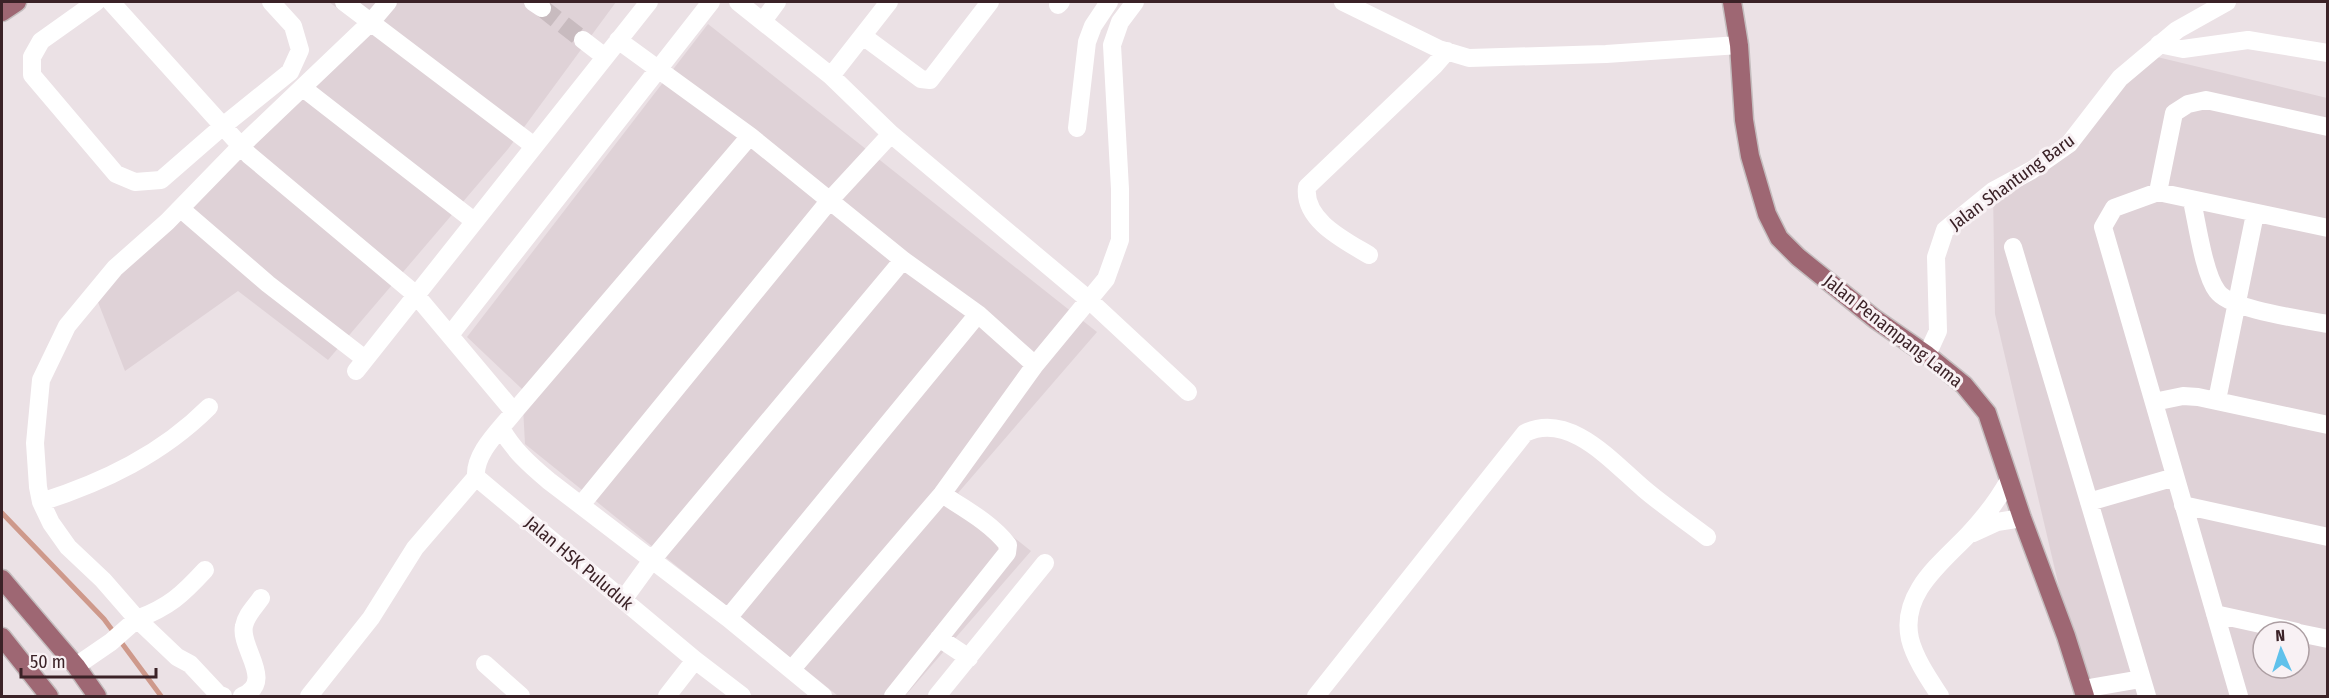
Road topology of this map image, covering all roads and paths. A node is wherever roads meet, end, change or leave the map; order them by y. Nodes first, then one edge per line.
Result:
1 (17, 2) edge
2 (96, 2) edge
3 (111, 2) edge
4 (271, 2) edge
5 (344, 2) edge
6 (388, 2) edge
7 (649, 2) edge
8 (711, 2) edge
9 (738, 2) edge
10 (777, 2) edge
11 (889, 2) edge
12 (990, 2) edge
13 (1109, 2) edge
14 (1135, 2) edge
15 (1343, 2) edge
16 (1732, 2) edge
17 (2227, 2) edge
18 (2, 12) edge
19 (762, 21) junction
20 (371, 22) junction
21 (863, 36) junction
22 (583, 40) tunnel mouth
23 (618, 40) junction
24 (2159, 44) junction
25 (1739, 45) junction
26 (1448, 51) junction
27 (2328, 53) edge
28 (604, 57) junction
29 (657, 69) junction
30 (831, 76) junction
31 (303, 87) junction
32 (223, 126) junction
33 (2328, 127) edge
34 (1077, 128) dead end
35 (891, 134) junction
36 (750, 135) junction
37 (241, 146) junction
38 (534, 146) junction
39 (2158, 192) junction
40 (830, 200) junction
41 (2192, 201) junction
42 (181, 209) junction
43 (2255, 214) junction
44 (474, 220) junction
45 (2328, 228) edge
46 (2013, 247) dead end
47 (1369, 255) dead end
48 (903, 260) junction
49 (416, 294) junction
50 (1089, 300) junction
51 (2236, 305) junction
52 (978, 314) junction
53 (2328, 324) edge
54 (450, 335) junction
55 (1927, 355) junction
56 (1035, 364) junction
57 (1188, 392) dead end
58 (2217, 400) junction
59 (2154, 402) junction
60 (209, 407) dead end
61 (514, 412) junction
62 (2328, 425) edge
63 (501, 428) junction
64 (476, 477) junction
65 (2175, 477) junction
66 (2009, 480) junction
67 (942, 494) junction
68 (41, 502) junction
69 (2089, 502) junction
70 (2183, 505) junction
71 (581, 506) junction
72 (2022, 518) junction
73 (1968, 535) junction
74 (1707, 537) dead end
75 (2328, 537) edge
76 (652, 560) junction
77 (1045, 563) dead end
78 (205, 570) dead end
79 (2, 579) edge
80 (261, 598) dead end
81 (623, 600) junction
82 (2215, 614) junction
83 (728, 618) junction
84 (2251, 622) edge
85 (133, 623) junction
86 (2311, 635) edge
87 (2, 638) edge
88 (939, 638) junction
89 (2328, 639) edge
90 (969, 658) junction
91 (695, 660) junction
92 (485, 664) dead end
93 (76, 666) junction
94 (792, 669) junction
95 (2141, 679) junction
96 (2084, 693) edge
97 (49, 696) edge
98 (97, 696) edge
99 (224, 696) edge
100 (242, 696) edge
101 (309, 696) edge
102 (521, 696) edge
103 (667, 696) edge
104 (742, 696) edge
105 (823, 696) edge
106 (893, 696) edge
107 (937, 696) edge
108 (1316, 696) edge
109 (1940, 696) edge
110 (2147, 696) edge
111 (2239, 696) edge

1 - 18 main road
2 - 32 street
3 - 32 street
4 - 32 street
5 - 20 street
6 - 20 street
7 - 23 street
8 - 29 street
9 - 19 street
10 - 19 street
11 - 21 street
12 - 21 street
13 - 34 street
14 - 50 street
15 - 26 street
16 - 25 main road, Jalan Penampang Lama
17 - 24 street, Jalan Shantung Baru
19 - 30 street
20 - 31 street
20 - 38 street
21 - 30 street
22 - 28 street
23 - 28 street
23 - 29 street
24 - 27 street
24 - 55 street, Jalan Shantung Baru
25 - 26 street
25 - 55 main road, Jalan Penampang Lama
26 - 47 street
28 - 38 street
29 - 36 street
29 - 54 street
30 - 35 street
31 - 37 street
31 - 44 street
32 - 37 street
33 - 39 street
35 - 40 street
35 - 50 street
36 - 40 street
36 - 61 street
37 - 42 street
37 - 49 street
38 - 44 street
39 - 41 street
39 - 59 street
40 - 48 street
40 - 71 street
41 - 43 street
41 - 51 street
42 - 49 street
42 - 68 street
43 - 45 street
43 - 51 street
44 - 49 street
46 - 69 street
48 - 52 street
48 - 76 street
49 - 54 street
50 - 56 street
50 - 57 street
51 - 53 street
51 - 58 street
52 - 56 street
52 - 83 street
54 - 61 street
55 - 66 main road, Jalan Penampang Lama
56 - 67 street
58 - 59 street
58 - 62 street
59 - 65 street
60 - 68 street
61 - 63 street
63 - 64 street
63 - 71 street
64 - 81 street, Jalan HSK Puluduk
64 - 101 street
65 - 69 street
65 - 70 street
66 - 72 main road, Jalan Penampang Lama
66 - 73 street
67 - 88 street
67 - 94 street
68 - 85 street
69 - 95 street
70 - 75 street
70 - 82 street
71 - 76 street
72 - 73 street
72 - 96 main road, Jalan Penampang Lama
73 - 109 street
74 - 108 street
76 - 81 street
76 - 83 street
77 - 90 street
78 - 85 street
79 - 93 main road
80 - 100 street
81 - 91 street, Jalan HSK Puluduk
82 - 84 street
82 - 111 street
83 - 94 street
85 - 93 street
85 - 99 street
86 - 89 street
87 - 97 main road
88 - 90 street
88 - 106 street
90 - 107 street
91 - 103 street
91 - 104 street, Jalan HSK Puluduk
92 - 102 street
93 - 98 main road
94 - 105 street
95 - 96 street
95 - 110 street

